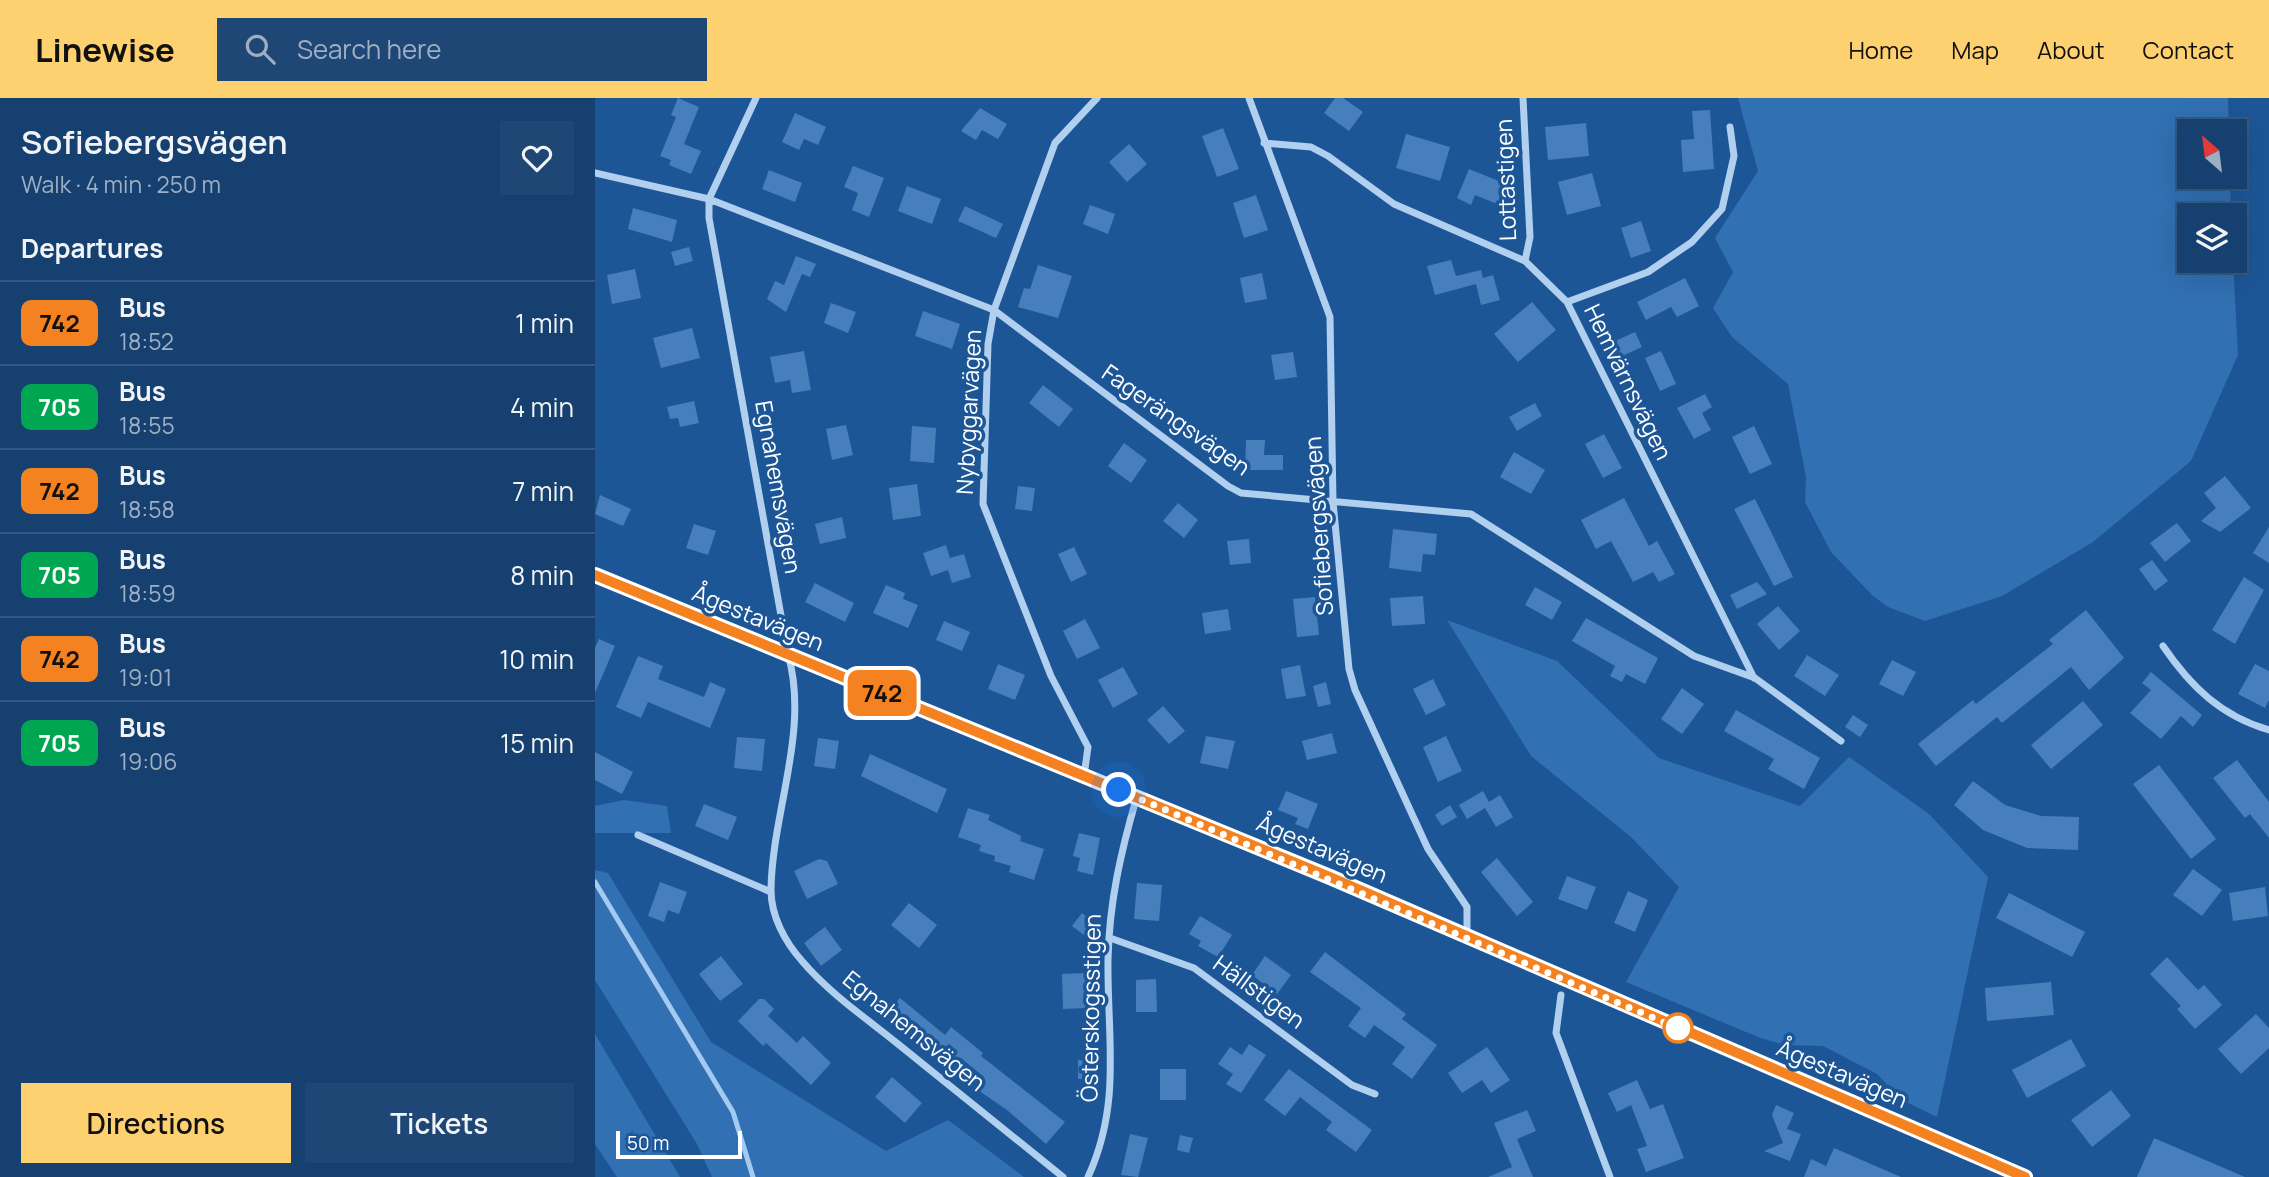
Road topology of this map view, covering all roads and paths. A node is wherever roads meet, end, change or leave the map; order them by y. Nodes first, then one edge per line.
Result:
1 (756, 98) edge
2 (1097, 98) edge
3 (1249, 98) edge
4 (1523, 98) edge
5 (1730, 127) dead end
6 (1264, 143) junction
7 (595, 173) edge
8 (709, 199) junction
9 (1525, 261) junction
10 (1567, 302) junction
11 (994, 310) junction
12 (1333, 502) junction
13 (595, 575) edge
14 (2163, 646) dead end
15 (788, 654) junction
16 (1755, 678) junction
17 (2269, 730) edge
18 (1841, 741) dead end
19 (1084, 776) junction
20 (1137, 796) junction
21 (638, 835) dead end
22 (771, 892) junction
23 (1467, 937) junction
24 (1109, 938) junction
25 (1561, 995) dead end
26 (1375, 1094) dead end
27 (1063, 1177) edge
28 (1088, 1177) edge
29 (1609, 1177) edge
30 (2025, 1177) edge

1 - 8 street, Egnahemsvägen
2 - 11 street, Nybyggarvägen
3 - 6 street, Sofiebergsvägen
4 - 9 street, Lottastigen
5 - 10 street
6 - 9 street, Hemvärnsvägen
6 - 12 street, Sofiebergsvägen
7 - 8 street, Fagerängsvägen
8 - 11 street, Fagerängsvägen
8 - 15 street, Egnahemsvägen
9 - 10 street, Hemvärnsvägen
10 - 16 street, Hemvärnsvägen
11 - 12 street, Fagerängsvägen
11 - 19 street, Nybyggarvägen
12 - 16 street, Fagerängsvägen
12 - 23 street, Sofiebergsvägen
13 - 15 main road, Ågestavägen
14 - 17 street
15 - 19 main road, Ågestavägen
15 - 22 street, Egnahemsvägen
16 - 18 street, Fagerängsvägen
19 - 20 main road, Ågestavägen
20 - 23 main road, Ågestavägen
20 - 24 street, Österskogsstigen
21 - 22 street
22 - 27 street, Egnahemsvägen
23 - 30 main road, Ågestavägen
24 - 26 street, Hällstigen
24 - 28 street, Österskogsstigen
25 - 29 street

